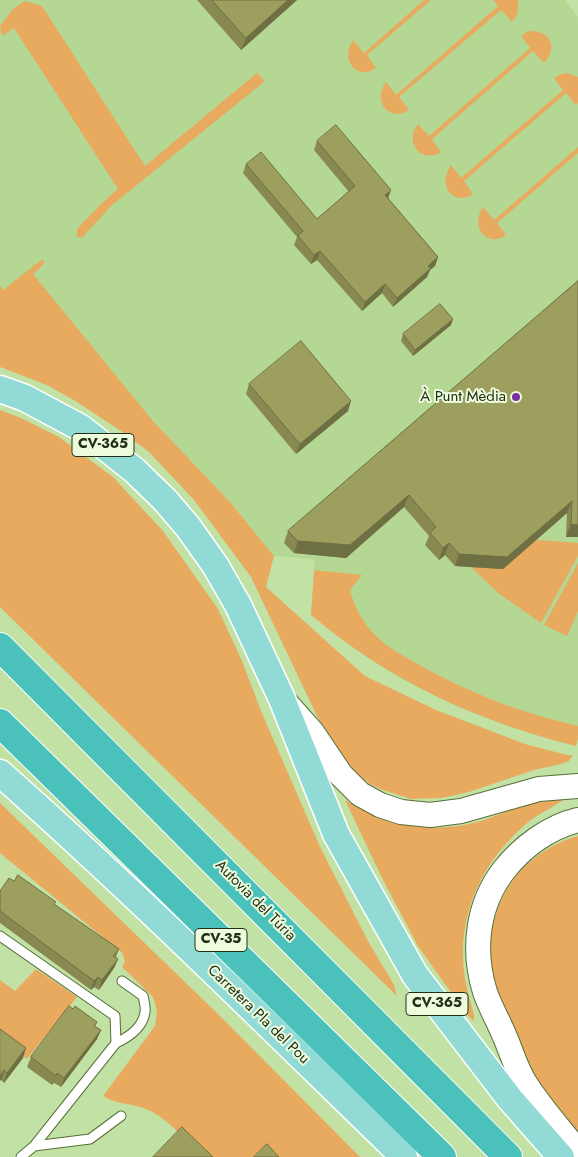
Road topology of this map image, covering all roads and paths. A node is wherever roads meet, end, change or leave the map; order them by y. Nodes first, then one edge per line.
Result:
1 (0, 389) edge
2 (0, 647) edge
3 (282, 699) junction
4 (0, 723) edge
5 (0, 772) edge
6 (578, 786) edge
7 (578, 820) edge
8 (0, 936) edge
9 (122, 981) dead end
10 (116, 1043) junction
11 (121, 1116) dead end
12 (34, 1146) junction
13 (578, 1152) edge
14 (21, 1157) edge
15 (404, 1157) edge
16 (442, 1157) edge
17 (508, 1157) edge
18 (562, 1157) edge

1 - 3 main road, CV-365
2 - 17 highway, Autovia del Túria
3 - 6 main road
3 - 18 main road, CV-365
4 - 16 highway, CV-35
5 - 15 main road, Carretera Pla del Pou
7 - 13 main road
8 - 10 lane
9 - 10 lane
10 - 12 lane
11 - 12 lane
12 - 14 lane

